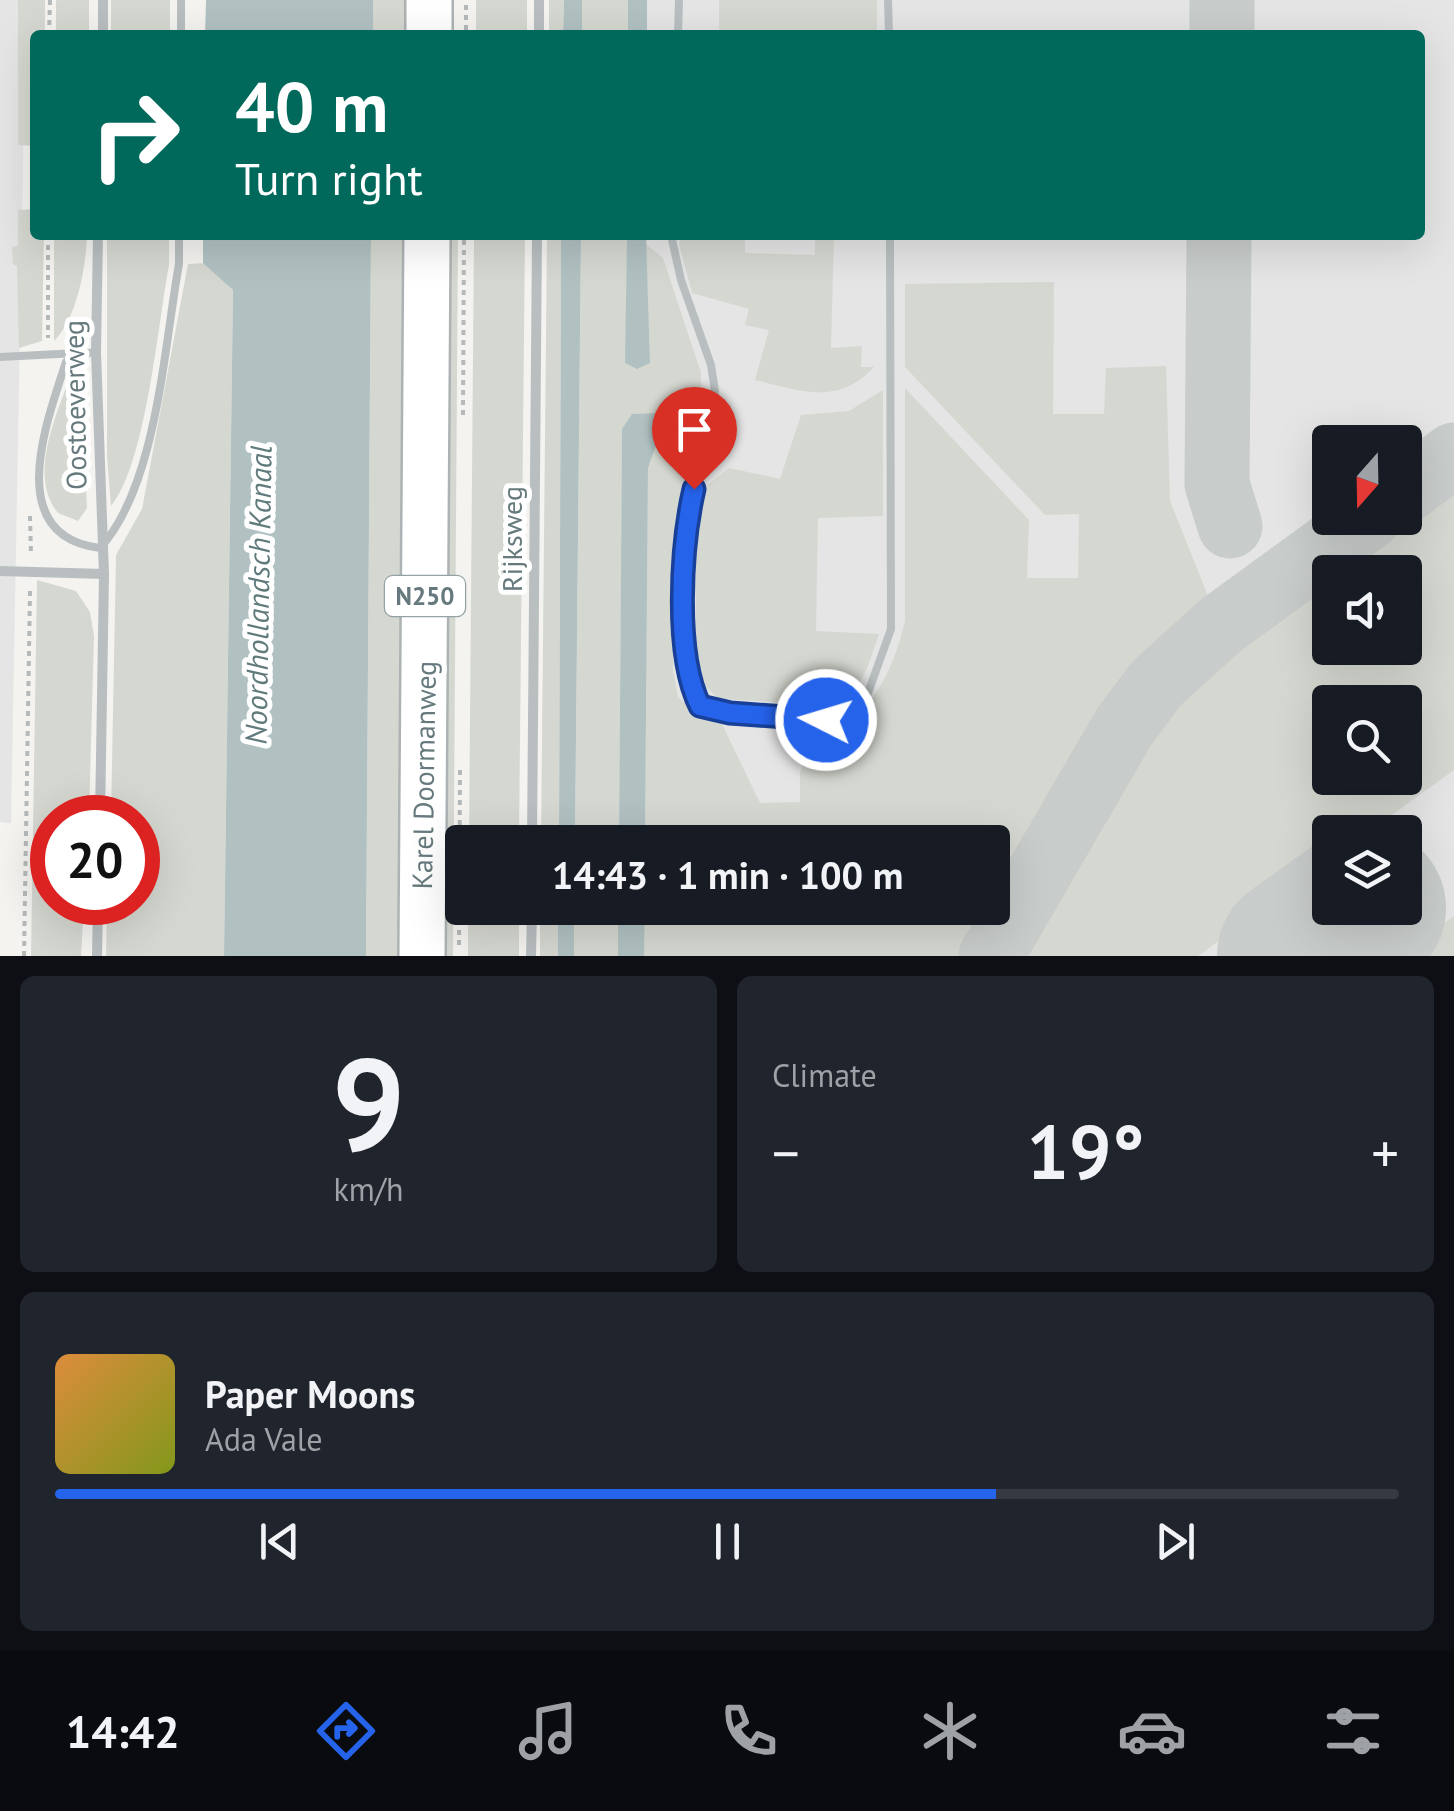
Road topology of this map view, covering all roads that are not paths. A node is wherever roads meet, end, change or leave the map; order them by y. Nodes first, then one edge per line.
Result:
1 (104, 0) edge
2 (181, 0) edge
3 (429, 0) edge
4 (539, 0) edge
5 (678, 0) edge
6 (888, 0) edge
7 (103, 30) edge
8 (181, 30) edge
9 (429, 30) edge
10 (539, 30) edge
11 (678, 30) edge
12 (889, 30) edge
13 (98, 240) edge
14 (179, 240) edge
15 (427, 240) edge
16 (538, 240) edge
17 (672, 240) edge
18 (890, 240) edge
19 (96, 352) junction
20 (82, 353) junction
21 (0, 357) edge
22 (100, 548) junction
23 (0, 572) edge
24 (104, 574) junction
25 (100, 795) edge
26 (532, 825) edge
27 (98, 925) edge
28 (532, 925) edge
29 (97, 956) edge
30 (422, 956) edge
31 (532, 956) edge

1 - 7 street
2 - 8 lane
3 - 9 main road
4 - 10 street
5 - 11 lane
6 - 12 lane
13 - 19 street, Oostoeverweg
14 - 22 lane
15 - 30 main road, Karel Doormanweg / N250
16 - 26 street, Rijksweg
17 - 18 lane
19 - 20 lane
19 - 22 street, Oostoeverweg
20 - 21 lane
20 - 22 lane
22 - 24 street, Oostoeverweg
23 - 24 street
24 - 25 street, Oostoeverweg
27 - 29 street
28 - 31 street

